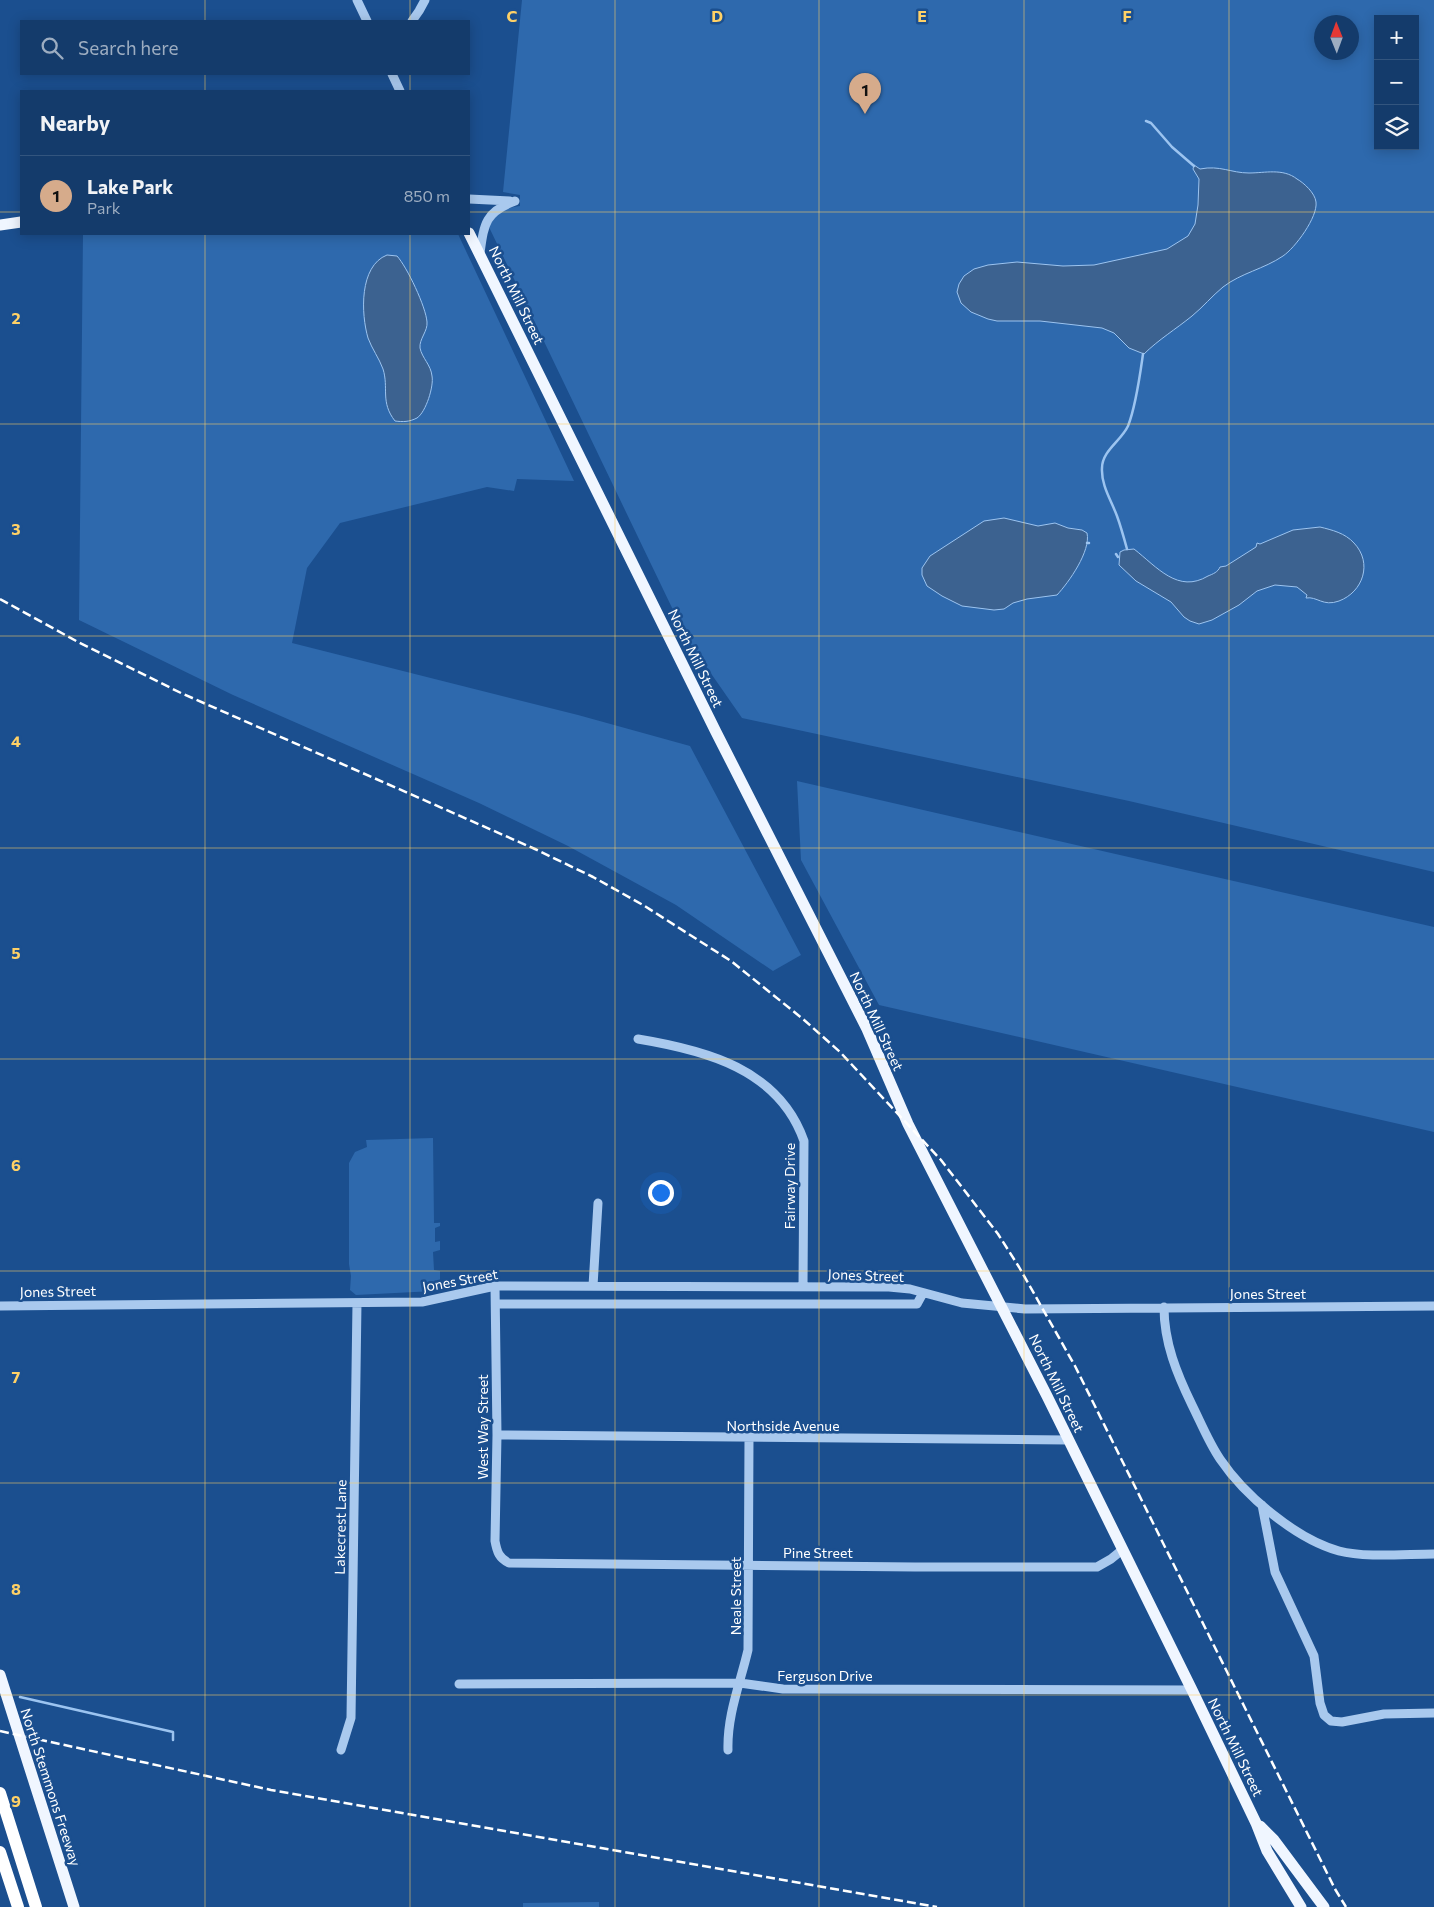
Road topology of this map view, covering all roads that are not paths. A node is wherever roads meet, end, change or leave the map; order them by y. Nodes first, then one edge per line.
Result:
1 (357, 0) edge
2 (424, 0) edge
3 (367, 20) edge
4 (413, 20) edge
5 (392, 75) edge
6 (400, 90) edge
7 (470, 199) edge
8 (20, 222) edge
9 (0, 225) edge
10 (470, 234) edge
11 (480, 253) junction
12 (638, 1039) dead end
13 (598, 1203) dead end
14 (495, 1286) junction
15 (593, 1286) junction
16 (803, 1287) junction
17 (923, 1293) junction
18 (357, 1303) junction
19 (496, 1304) junction
20 (0, 1306) edge
21 (1001, 1306) junction
22 (1434, 1306) edge
23 (1164, 1308) junction
24 (497, 1435) junction
25 (749, 1438) junction
26 (1068, 1440) junction
27 (1262, 1505) junction
28 (1122, 1550) junction
29 (1434, 1554) edge
30 (509, 1563) joint
31 (749, 1566) junction
32 (0, 1675) edge
33 (740, 1683) junction
34 (459, 1684) dead end
35 (1192, 1690) junction
36 (1434, 1713) edge
37 (341, 1750) dead end
38 (728, 1750) dead end
39 (0, 1792) edge
40 (1256, 1823) junction
41 (0, 1852) edge
42 (18, 1907) edge
43 (36, 1907) edge
44 (74, 1907) edge
45 (1302, 1907) edge
46 (1324, 1907) edge

1 - 3 street
2 - 4 street
5 - 6 street
7 - 11 street
8 - 9 main road
10 - 11 main road, North Mill Street
11 - 21 main road, North Mill Street
12 - 16 street, Fairway Drive
13 - 15 street
14 - 15 street, Jones Street
14 - 18 street, Jones Street
14 - 19 street, West Way Street
15 - 16 street, Jones Street
16 - 17 street, Jones Street
17 - 19 street, Jones Street
17 - 21 street, Jones Street
18 - 20 street, Jones Street
18 - 37 street, Lakecrest Lane
19 - 24 street, West Way Street
21 - 23 street, Jones Street
21 - 26 main road, North Mill Street
22 - 23 street, Jones Street
23 - 27 street
24 - 25 street, Northside Avenue
24 - 30 street, West Way Street
25 - 26 street, Northside Avenue
25 - 31 street, Neale Street
26 - 28 main road, North Mill Street
27 - 29 street
27 - 36 street
28 - 31 street, Pine Street
28 - 35 main road, North Mill Street
30 - 31 street, Pine Street
31 - 33 street, Neale Street
32 - 44 main road, North Stemmons Freeway
33 - 34 street, Ferguson Drive
33 - 35 street, Ferguson Drive
33 - 38 street, Neale Street
35 - 40 main road, North Mill Street
39 - 43 highway
40 - 45 main road, North Mill Street
40 - 46 main road, North Mill Street
41 - 42 highway

